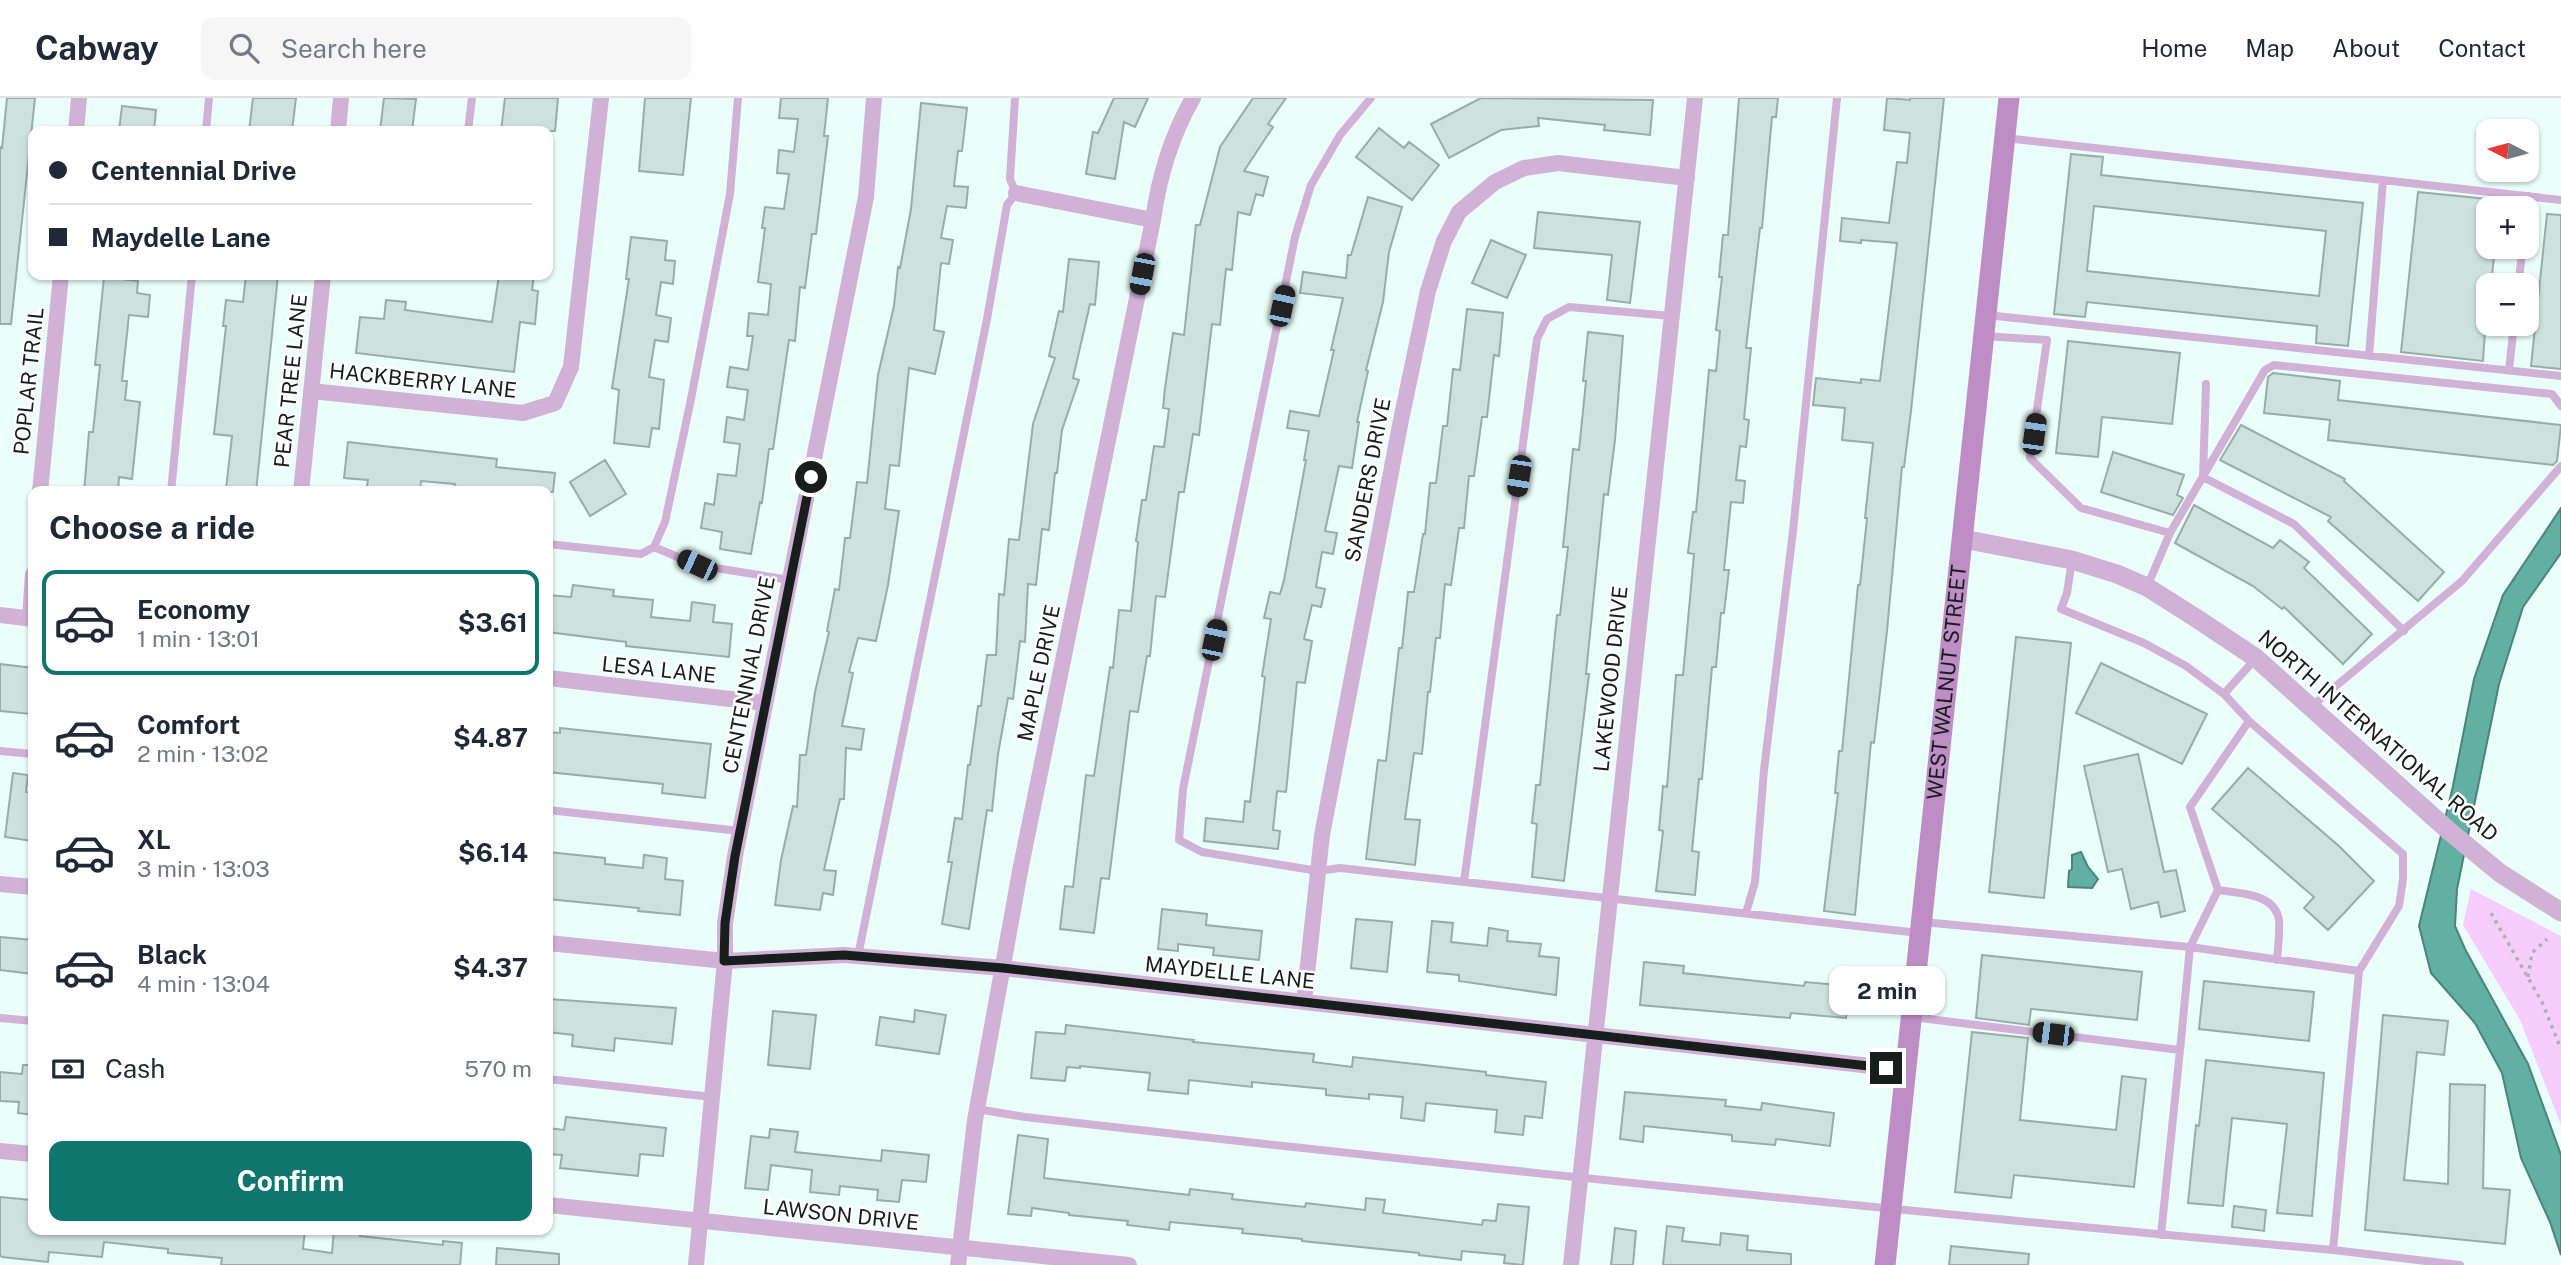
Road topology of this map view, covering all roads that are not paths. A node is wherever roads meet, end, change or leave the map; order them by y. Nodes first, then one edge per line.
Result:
1 (79, 98) edge
2 (209, 98) edge
3 (341, 98) edge
4 (472, 98) edge
5 (601, 98) edge
6 (738, 98) edge
7 (874, 98) edge
8 (1015, 98) edge
9 (1193, 98) edge
10 (1371, 98) edge
11 (1695, 98) edge
12 (1837, 98) edge
13 (2009, 98) edge
14 (76, 126) edge
15 (206, 126) edge
16 (338, 126) edge
17 (469, 126) edge
18 (2005, 138) junction
19 (1687, 178) junction
20 (2383, 180) junction
21 (1016, 193) junction
22 (2529, 196) edge
23 (2539, 197) edge
24 (2561, 200) edge
25 (1153, 220) junction
26 (61, 280) edge
27 (192, 280) edge
28 (322, 280) edge
29 (1672, 316) junction
30 (1985, 326) junction
31 (2513, 336) edge
32 (2369, 356) junction
33 (2509, 370) junction
34 (2561, 376) edge
35 (2206, 384) dead end
36 (311, 391) junction
37 (2561, 405) edge
38 (2561, 466) edge
39 (2203, 477) junction
40 (41, 486) edge
41 (172, 486) edge
42 (302, 486) edge
43 (2170, 533) junction
44 (1963, 539) junction
45 (553, 545) edge
46 (654, 547) junction
47 (2072, 560) junction
48 (790, 580) junction
49 (2147, 587) junction
50 (0, 615) edge
51 (28, 618) edge
52 (2404, 631) junction
53 (2256, 658) junction
54 (553, 679) edge
55 (2224, 694) junction
56 (765, 703) junction
57 (2312, 706) junction
58 (2249, 721) junction
59 (0, 751) edge
60 (28, 754) edge
61 (553, 811) edge
62 (740, 831) junction
63 (1318, 871) junction
64 (1464, 882) junction
65 (0, 884) edge
66 (28, 887) edge
67 (2218, 890) junction
68 (1609, 899) junction
69 (2561, 912) edge
70 (1746, 913) junction
71 (1921, 927) junction
72 (553, 944) edge
73 (2190, 947) junction
74 (858, 956) junction
75 (2277, 960) junction
76 (724, 961) junction
77 (1003, 968) junction
78 (2359, 971) junction
79 (1304, 1002) junction
80 (1912, 1017) junction
81 (0, 1018) edge
82 (28, 1021) edge
83 (1595, 1036) junction
84 (2180, 1050) junction
85 (1906, 1070) junction
86 (553, 1080) edge
87 (712, 1097) junction
88 (977, 1109) junction
89 (0, 1151) edge
90 (28, 1154) edge
91 (1580, 1178) junction
92 (553, 1206) edge
93 (1891, 1210) junction
94 (701, 1221) junction
95 (2161, 1235) junction
96 (2333, 1250) junction
97 (959, 1257) edge
98 (695, 1265) edge
99 (1129, 1265) edge
100 (1571, 1265) edge
101 (1885, 1265) edge
102 (2460, 1265) edge

1 - 14 street
2 - 15 lane
3 - 16 street
4 - 17 lane
5 - 36 street, HACKBERRY LANE
6 - 46 lane
7 - 48 street, CENTENNIAL DRIVE
8 - 21 lane
9 - 25 street, MAPLE DRIVE
10 - 63 lane
11 - 19 street, LAKEWOOD DRIVE
12 - 70 lane
13 - 18 main road, WEST WALNUT STREET
18 - 20 lane
18 - 30 main road, WEST WALNUT STREET
19 - 29 street, LAKEWOOD DRIVE
19 - 63 street, SANDERS DRIVE
20 - 22 lane
20 - 32 lane
21 - 25 street
21 - 74 lane
23 - 24 lane
25 - 77 street, MAPLE DRIVE
26 - 40 street, POPLAR TRAIL
27 - 41 lane
28 - 36 street, PEAR TREE LANE
29 - 64 lane
29 - 68 street, LAKEWOOD DRIVE
30 - 32 lane
30 - 43 lane
30 - 44 main road, WEST WALNUT STREET
31 - 33 lane
32 - 33 lane
33 - 34 lane
35 - 39 lane
36 - 42 street, PEAR TREE LANE
37 - 39 lane
38 - 52 lane
39 - 43 lane
39 - 52 lane
43 - 49 lane
44 - 47 street, NORTH INTERNATIONAL ROAD
44 - 71 main road, WEST WALNUT STREET
45 - 46 lane
46 - 48 lane
47 - 49 street, NORTH INTERNATIONAL ROAD
47 - 55 lane
48 - 56 street, CENTENNIAL DRIVE
49 - 53 street, NORTH INTERNATIONAL ROAD
50 - 51 street
52 - 57 lane
53 - 55 lane
53 - 57 street, NORTH INTERNATIONAL ROAD
54 - 56 street, LESA LANE
55 - 58 lane
56 - 62 street, CENTENNIAL DRIVE
57 - 69 street, NORTH INTERNATIONAL ROAD
58 - 67 lane
58 - 78 lane
59 - 60 lane
61 - 62 lane
62 - 76 street, CENTENNIAL DRIVE
63 - 64 lane
63 - 79 street, SANDERS DRIVE
64 - 68 lane
65 - 66 street
67 - 73 lane
67 - 75 lane
68 - 70 lane
68 - 83 street, LAKEWOOD DRIVE
70 - 71 lane
71 - 73 lane
71 - 80 main road, WEST WALNUT STREET
72 - 76 street, MAYDELLE LANE
73 - 75 lane
73 - 84 lane
74 - 76 street, MAYDELLE LANE
74 - 77 street, MAYDELLE LANE
75 - 78 lane
76 - 87 street, CENTENNIAL DRIVE
77 - 79 street, MAYDELLE LANE
77 - 88 street, MAPLE DRIVE
78 - 96 lane
79 - 83 street, MAYDELLE LANE
80 - 84 lane
80 - 85 main road, WEST WALNUT STREET
81 - 82 lane
83 - 85 street, MAYDELLE LANE
83 - 91 street, LAKEWOOD DRIVE
84 - 95 lane
85 - 93 main road, WEST WALNUT STREET
86 - 87 lane
87 - 94 street, CENTENNIAL DRIVE
88 - 91 lane
88 - 97 street, MAPLE DRIVE
89 - 90 street
91 - 93 lane
91 - 100 street, LAKEWOOD DRIVE
92 - 94 street, LAWSON DRIVE
93 - 95 lane
93 - 101 main road, WEST WALNUT STREET
94 - 97 street, LAWSON DRIVE
94 - 98 street, CENTENNIAL DRIVE
95 - 96 lane
96 - 102 lane
97 - 99 street, LAWSON DRIVE

